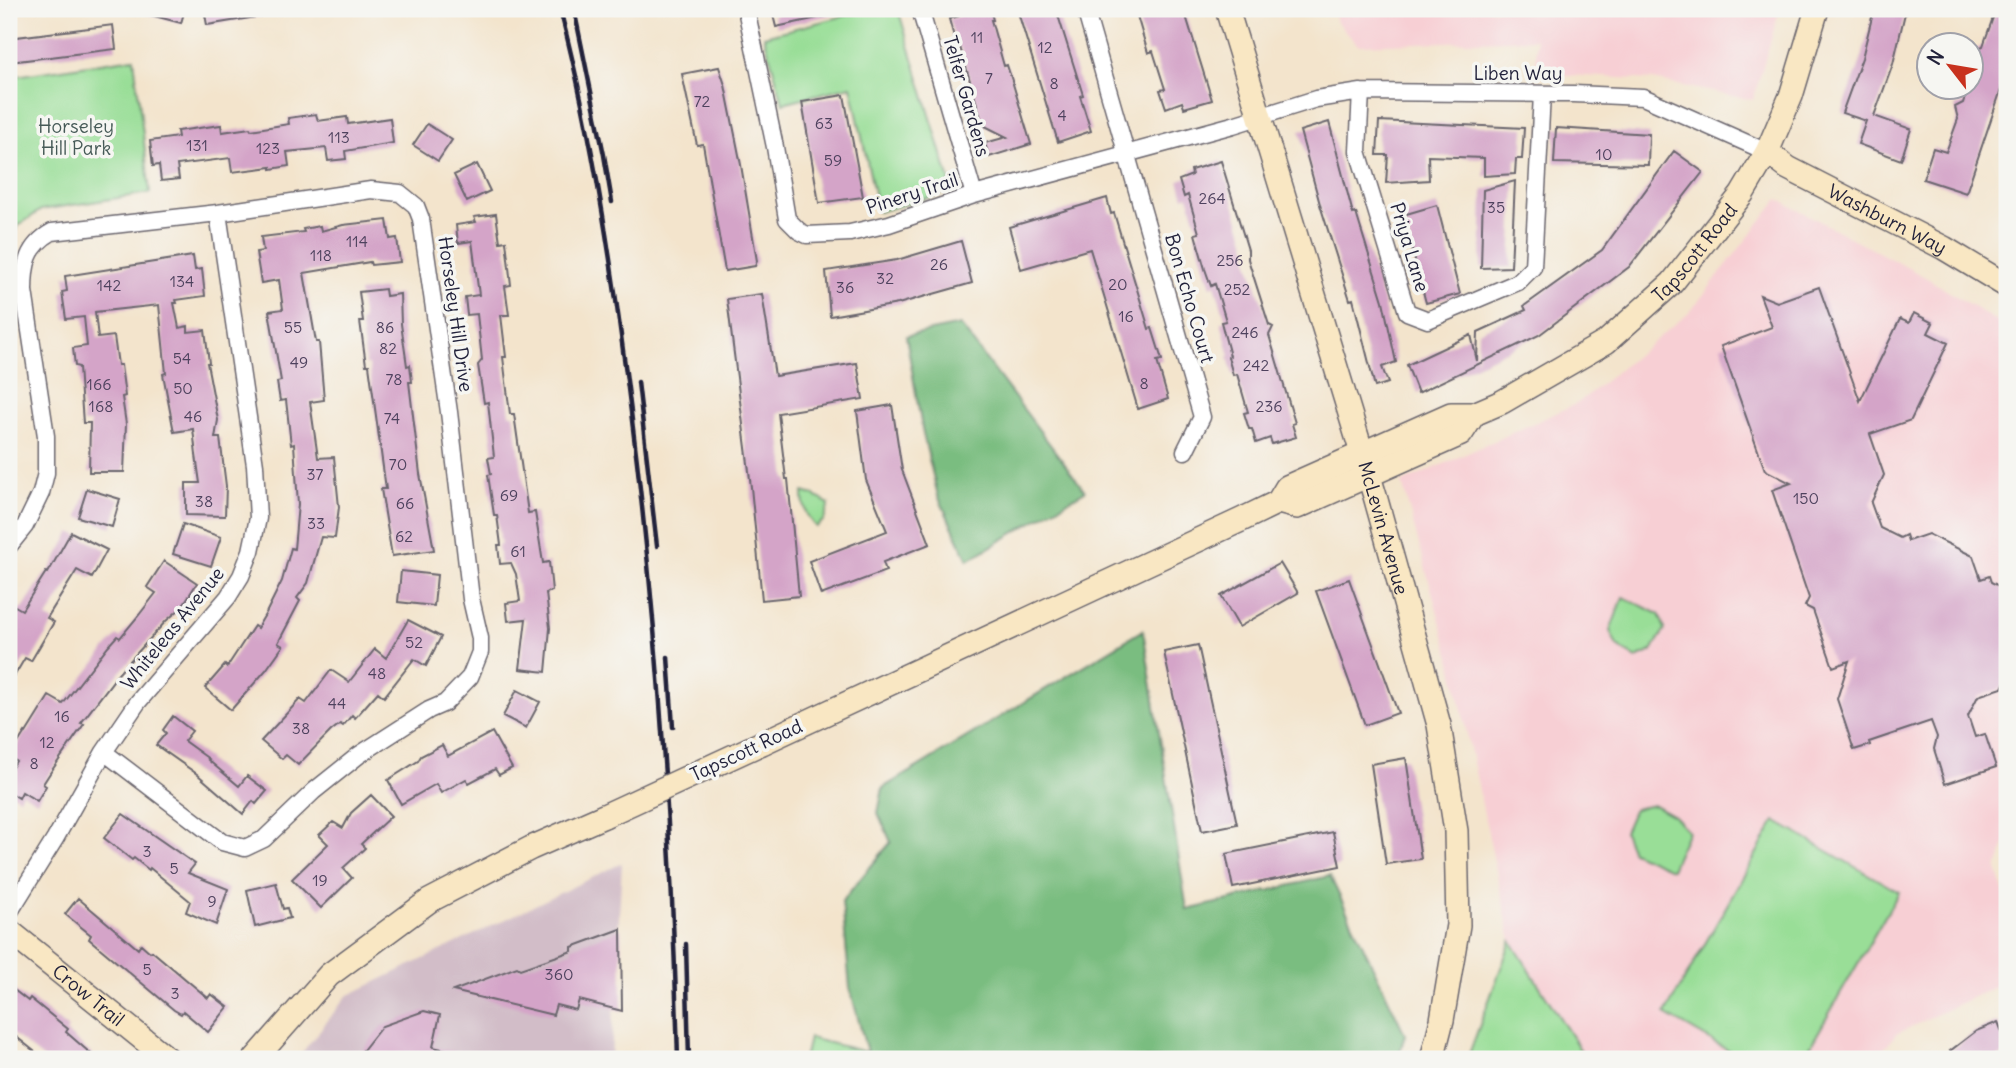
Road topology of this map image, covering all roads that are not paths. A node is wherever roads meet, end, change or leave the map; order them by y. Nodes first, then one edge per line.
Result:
1 (746, 9) edge
2 (920, 9) edge
3 (1085, 9) edge
4 (1227, 9) edge
5 (1817, 9) edge
6 (1362, 92) junction
7 (1542, 94) junction
8 (1259, 117) junction
9 (1767, 152) junction
10 (1127, 154) junction
11 (974, 195) junction
12 (218, 213) junction
13 (2007, 286) edge
14 (1185, 451) dead end
15 (1365, 463) junction
16 (9, 546) edge
17 (104, 752) junction
18 (9, 913) edge
19 (9, 931) edge
20 (168, 1059) edge
21 (255, 1059) edge
22 (1432, 1059) edge

1 - 11 street, Pinery Trail
2 - 11 street, Telfer Gardens
3 - 10 street, Bon Echo Court
4 - 8 street, McLevin Avenue
5 - 9 street, Tapscott Road
6 - 7 street, Liben Way
6 - 7 street, Priya Lane
6 - 8 street, Liben Way
7 - 9 street, Liben Way
8 - 10 street, Pinery Trail
8 - 15 street, McLevin Avenue
9 - 13 street, Washburn Way
9 - 15 street, Tapscott Road
10 - 11 street, Pinery Trail
10 - 14 street, Bon Echo Court
12 - 16 street, Horseley Hill Drive
12 - 17 street, Whiteleas Avenue
12 - 17 street, Horseley Hill Drive
15 - 21 street, Tapscott Road, bridge
15 - 22 street, McLevin Avenue
17 - 18 street, Whiteleas Avenue
19 - 20 street, Crow Trail

